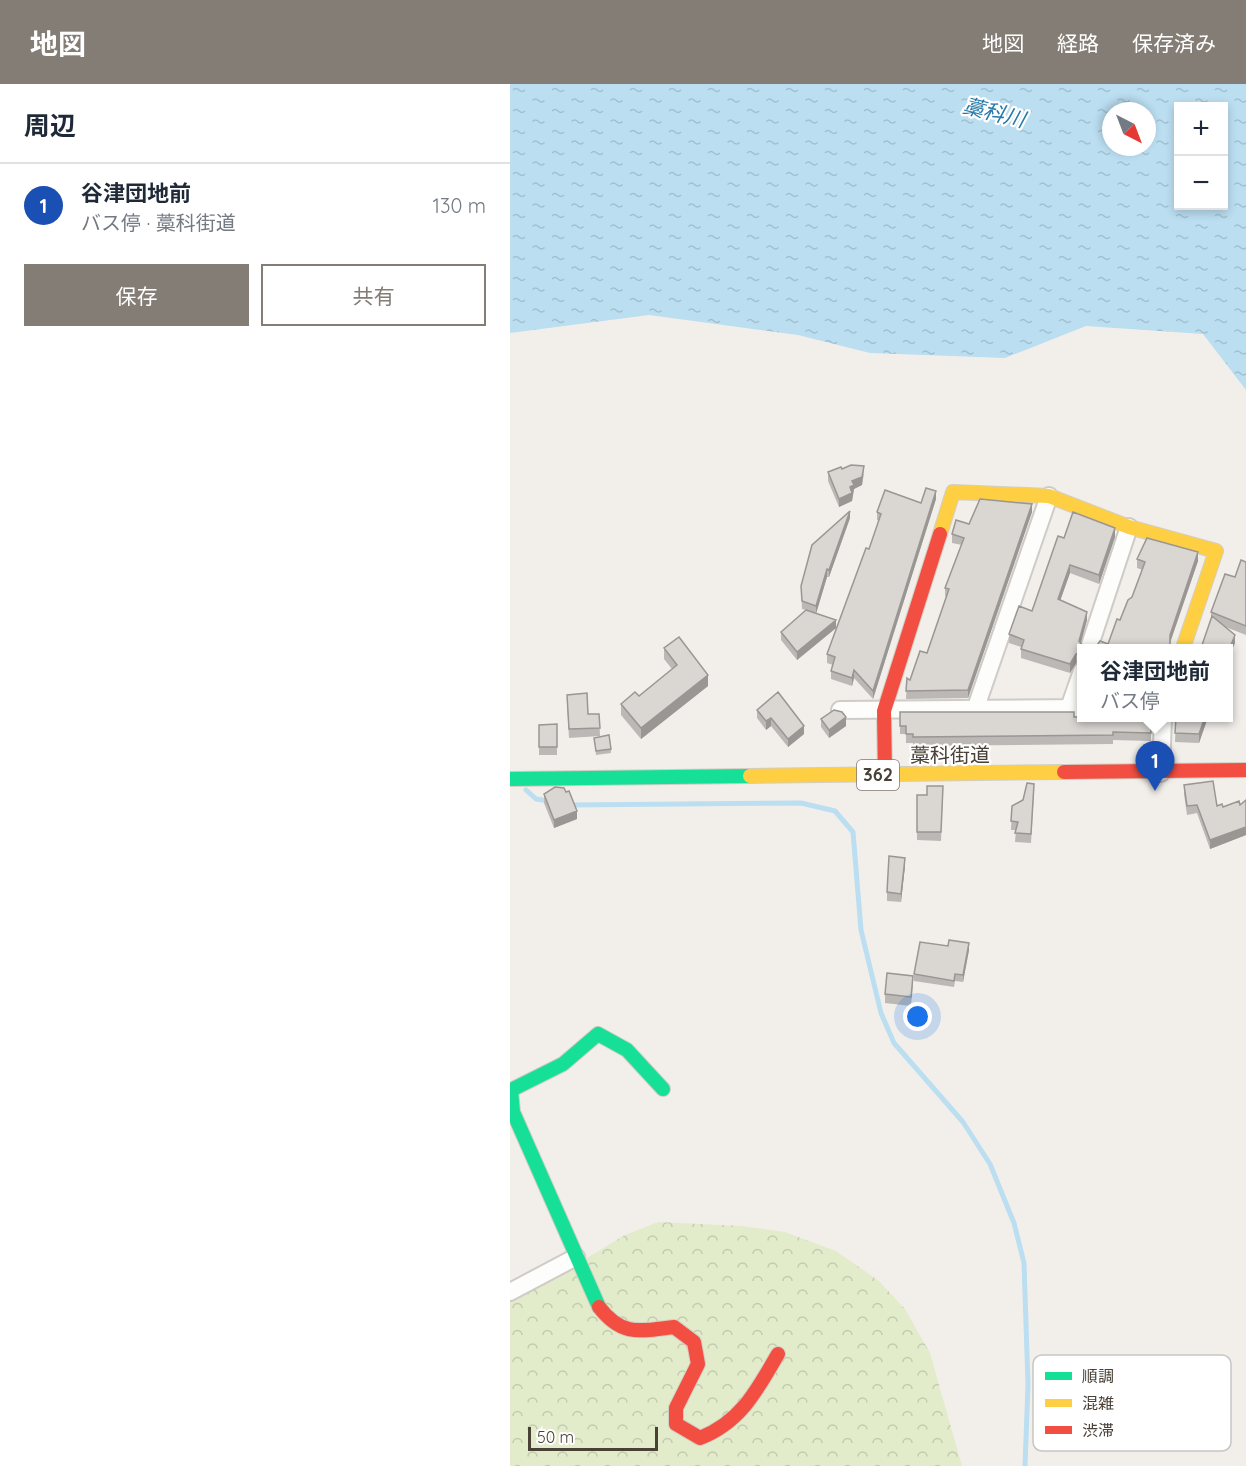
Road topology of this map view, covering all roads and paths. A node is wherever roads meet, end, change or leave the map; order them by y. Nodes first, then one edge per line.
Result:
1 (1049, 496) junction
2 (1129, 527) junction
3 (1090, 644) edge
4 (1184, 644) edge
5 (1075, 708) edge
6 (840, 710) edge
7 (975, 710) junction
8 (884, 711) junction
9 (1163, 722) edge
10 (1246, 770) edge
11 (1161, 773) junction
12 (885, 775) junction
13 (510, 779) edge
14 (663, 1089) dead end
15 (576, 1257) junction
16 (510, 1292) edge
17 (778, 1354) dead end

1 - 2 main road
1 - 7 street
1 - 8 main road
2 - 3 street
2 - 4 main road
5 - 7 street
6 - 8 street
7 - 8 street
8 - 12 main road
9 - 11 street
10 - 11 main road, 藁科街道 / 362
11 - 12 main road, 藁科街道 / 362
12 - 13 main road, 藁科街道 / 362
14 - 15 main road
15 - 16 street
15 - 17 main road

